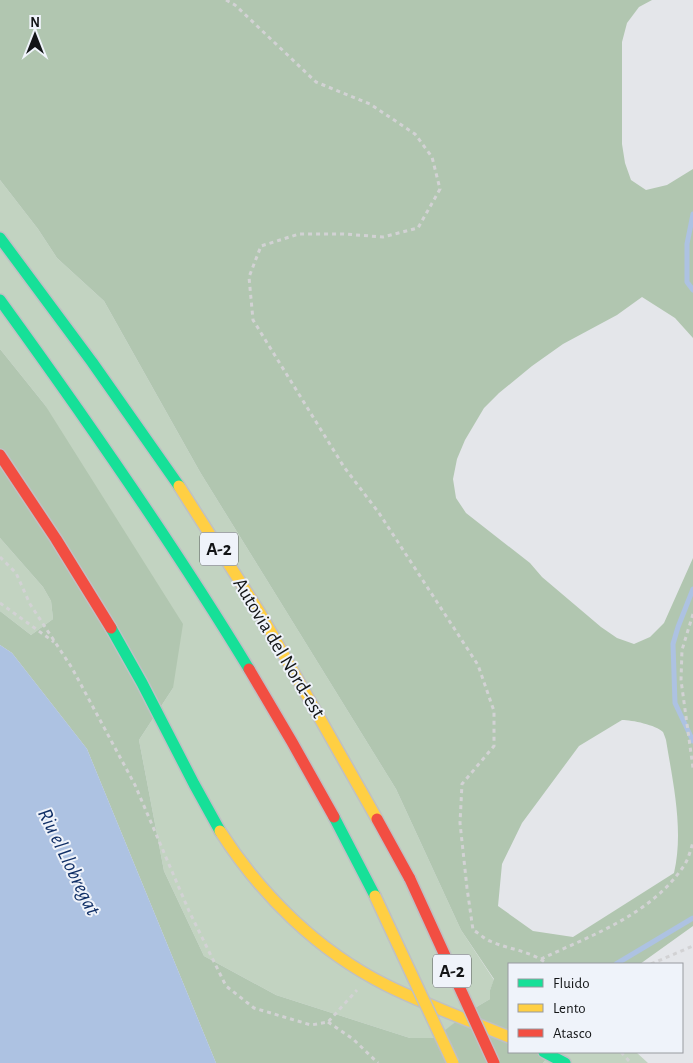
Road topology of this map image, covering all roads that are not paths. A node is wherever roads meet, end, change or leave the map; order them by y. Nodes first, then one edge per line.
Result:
1 (0, 238) edge
2 (0, 300) edge
3 (0, 455) edge
4 (508, 1037) edge
5 (546, 1053) edge
6 (453, 1063) edge
7 (494, 1063) edge
8 (565, 1063) edge

1 - 7 main road, Autovia del Nord-est / A-2, bridge
2 - 6 main road, Autovia del Nord-est / A-2, bridge
3 - 4 main road
5 - 8 main road

